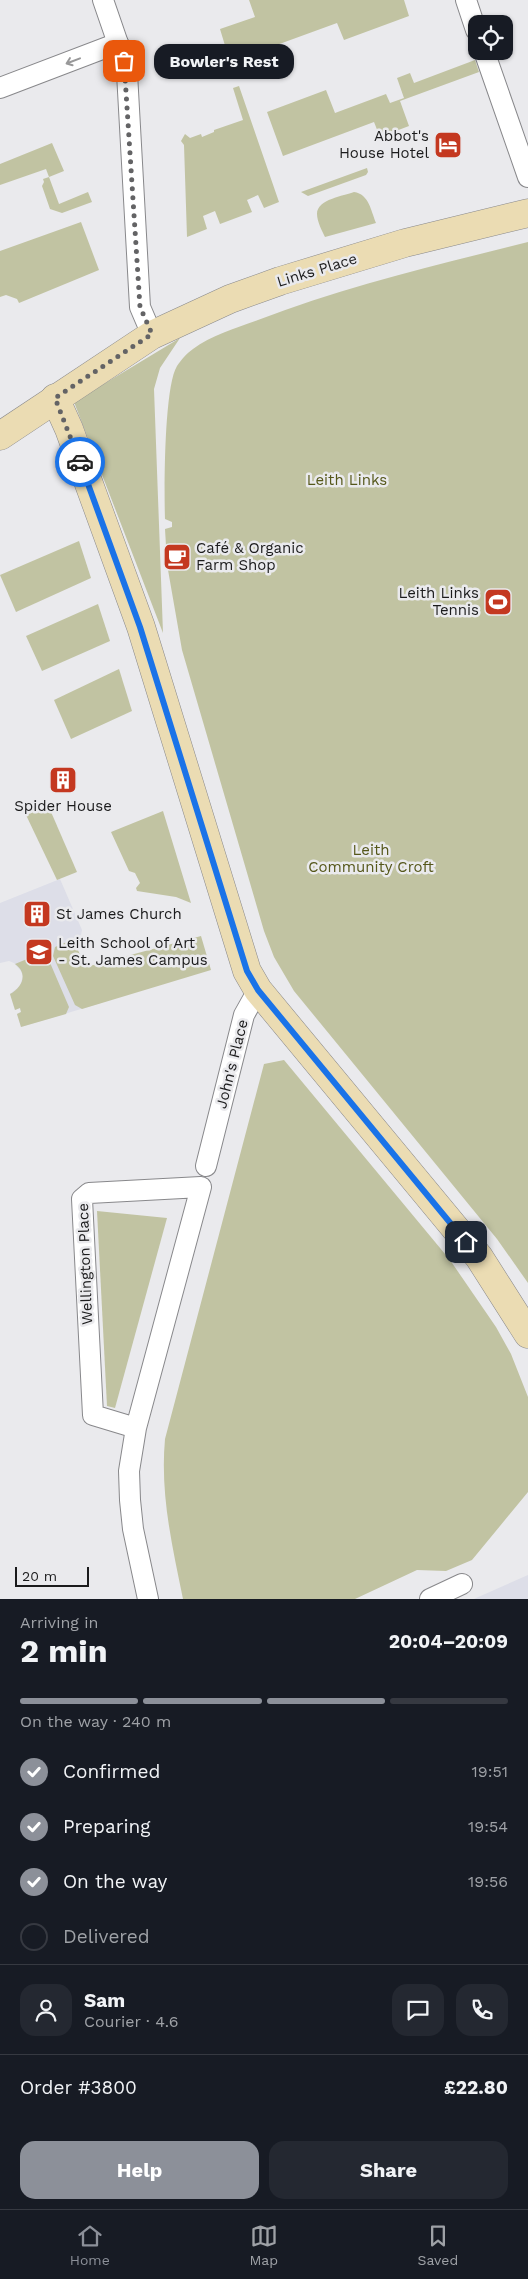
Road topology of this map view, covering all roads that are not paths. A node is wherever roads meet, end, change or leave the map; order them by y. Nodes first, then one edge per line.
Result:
1 (103, 0) edge
2 (466, 0) edge
3 (471, 15) edge
4 (118, 43) junction
5 (487, 60) edge
6 (0, 88) edge
7 (528, 177) edge
8 (528, 214) edge
9 (152, 334) junction
10 (55, 398) junction
11 (0, 436) edge
12 (258, 990) junction
13 (206, 1166) dead end
14 (528, 1334) edge
15 (136, 1428) junction
16 (462, 1584) dead end
17 (148, 1599) edge
18 (430, 1599) edge

1 - 4 street
2 - 3 street
4 -> 6 street
4 - 9 street
5 - 7 street
8 - 9 street, Links Place
9 - 10 street, Links Place
10 - 11 street, Links Place
10 - 12 street
12 - 13 street, John's Place
12 - 14 street
15 - 15 street, Wellington Place
15 - 17 street, Wellington Place
16 - 18 street

